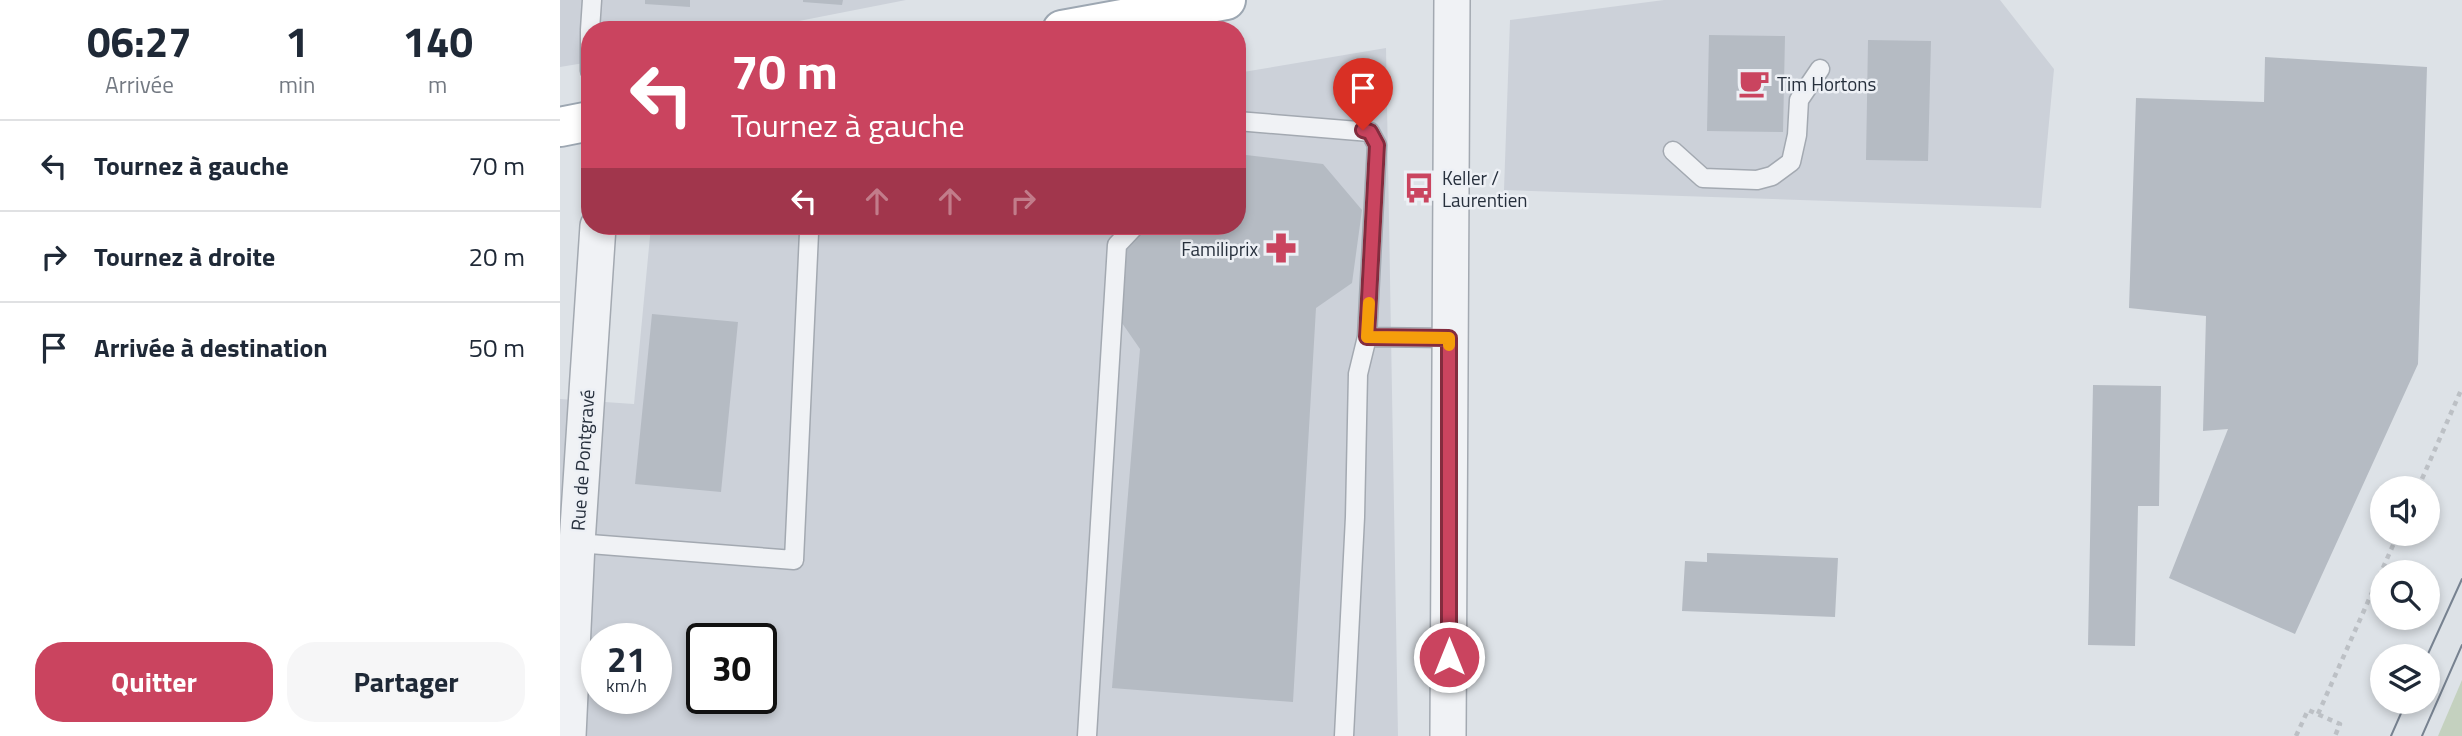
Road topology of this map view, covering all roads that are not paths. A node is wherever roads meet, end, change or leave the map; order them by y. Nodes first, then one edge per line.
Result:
1 (592, 0) edge
2 (1226, 0) edge
3 (1452, 0) edge
4 (591, 21) edge
5 (1154, 21) edge
6 (1820, 69) dead end
7 (1246, 122) edge
8 (581, 123) edge
9 (560, 127) edge
10 (1673, 151) dead end
11 (597, 235) edge
12 (809, 235) edge
13 (1126, 235) edge
14 (1367, 337) junction
15 (1449, 338) junction
16 (577, 543) junction
17 (567, 590) edge
18 (568, 736) edge
19 (1087, 736) edge
20 (1343, 736) edge
21 (1448, 736) edge

1 - 4 lane
2 - 5 main road
3 - 15 street
6 - 10 lane
7 - 14 lane
8 - 9 main road
11 - 16 street, Rue de Pontgravé
12 - 16 lane
13 - 19 lane
14 - 15 lane
14 - 20 lane
15 - 21 street
16 - 17 street, Rue de Pontgravé
17 - 18 street, Rue de Pontgravé

